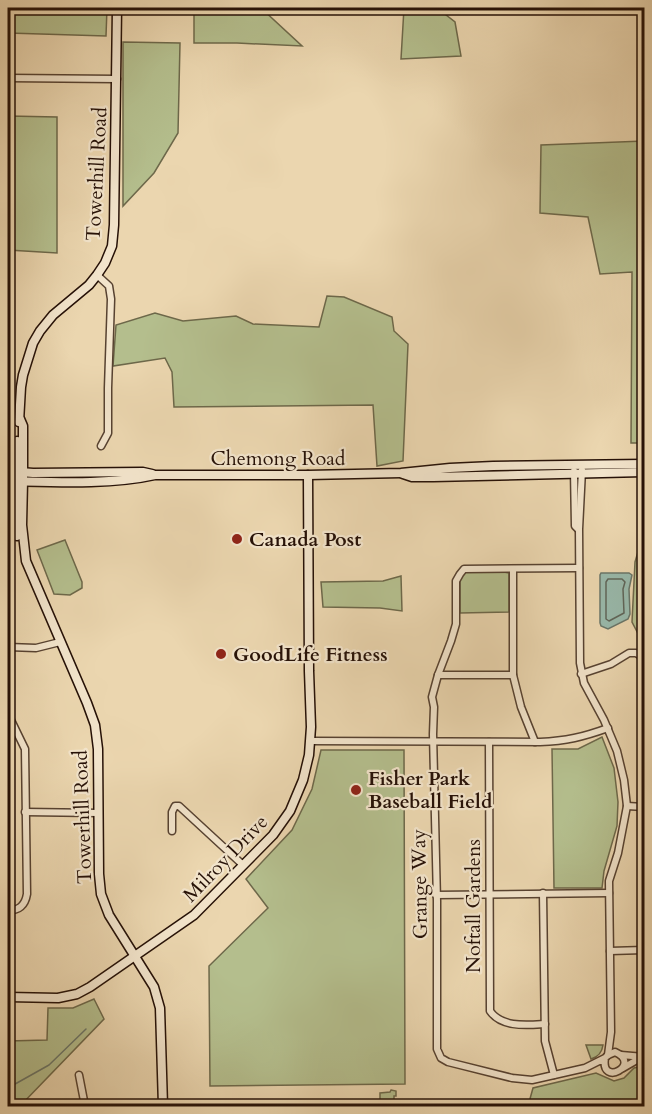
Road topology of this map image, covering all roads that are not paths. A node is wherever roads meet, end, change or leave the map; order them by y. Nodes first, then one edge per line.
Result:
1 (117, 8) edge
2 (8, 78) edge
3 (117, 79) junction
4 (97, 275) junction
5 (101, 446) dead end
6 (645, 464) edge
7 (578, 470) junction
8 (645, 472) edge
9 (308, 475) junction
10 (16, 476) edge
11 (579, 568) junction
12 (513, 569) junction
13 (60, 642) junction
14 (8, 647) edge
15 (645, 658) edge
16 (581, 674) junction
17 (438, 675) junction
18 (513, 675) junction
19 (8, 714) edge
20 (608, 728) junction
21 (310, 741) junction
22 (434, 741) junction
23 (489, 742) junction
24 (536, 742) junction
25 (627, 806) junction
26 (645, 807) edge
27 (25, 812) junction
28 (99, 813) junction
29 (172, 831) dead end
30 (243, 865) junction
31 (543, 893) junction
32 (609, 893) junction
33 (489, 894) junction
34 (436, 896) junction
35 (8, 911) edge
36 (645, 950) edge
37 (610, 951) junction
38 (136, 956) junction
39 (8, 997) edge
40 (545, 1024) junction
41 (611, 1032) junction
42 (619, 1054) junction
43 (606, 1057) junction
44 (644, 1057) edge
45 (589, 1066) junction
46 (623, 1068) junction
47 (607, 1070) junction
48 (79, 1075) dead end
49 (554, 1075) junction
50 (85, 1107) edge
51 (162, 1107) edge

1 - 3 street, Towerhill Road
2 - 3 street
3 - 4 street, Towerhill Road
4 - 5 street
4 - 10 street, Towerhill Road
6 - 7 street, Chemong Road
7 - 8 street, Chemong Road
7 - 9 street, Chemong Road
7 - 11 street
9 - 10 street, Chemong Road
9 - 21 street, Milroy Drive
10 - 13 street, Towerhill Road
11 - 12 street, Grange Way
11 - 16 street
12 - 17 street, Grange Way
12 - 18 street
13 - 14 street
13 - 28 street, Towerhill Road
15 - 16 street
16 - 20 street
17 - 18 street
17 - 22 street, Grange Way
18 - 24 street
19 - 27 street
20 - 24 street
20 - 25 street
21 - 22 street
21 - 30 street, Milroy Drive
22 - 23 street
22 - 34 street, Grange Way
23 - 24 street
23 - 33 street, Noftall Gardens
25 - 26 street
25 - 32 street
27 - 28 street
27 - 35 street
28 - 38 street, Towerhill Road
29 - 30 street
30 - 38 street, Milroy Drive
31 - 32 street
31 - 33 street
31 - 40 street
32 - 37 street
33 - 34 street
33 - 40 street, Noftall Gardens
34 - 49 street, Grange Way
36 - 37 street
37 - 41 street
38 - 39 street, Milroy Drive
38 - 51 street, Towerhill Road
40 - 49 street
41 - 42 street
41 - 43 street
42 - 43 street
42 - 44 street
42 - 46 street
43 - 45 street, Grange Way
43 - 47 street
44 - 46 street
45 - 47 street, Grange Way
45 - 49 street, Grange Way
46 - 47 street
48 - 50 street

